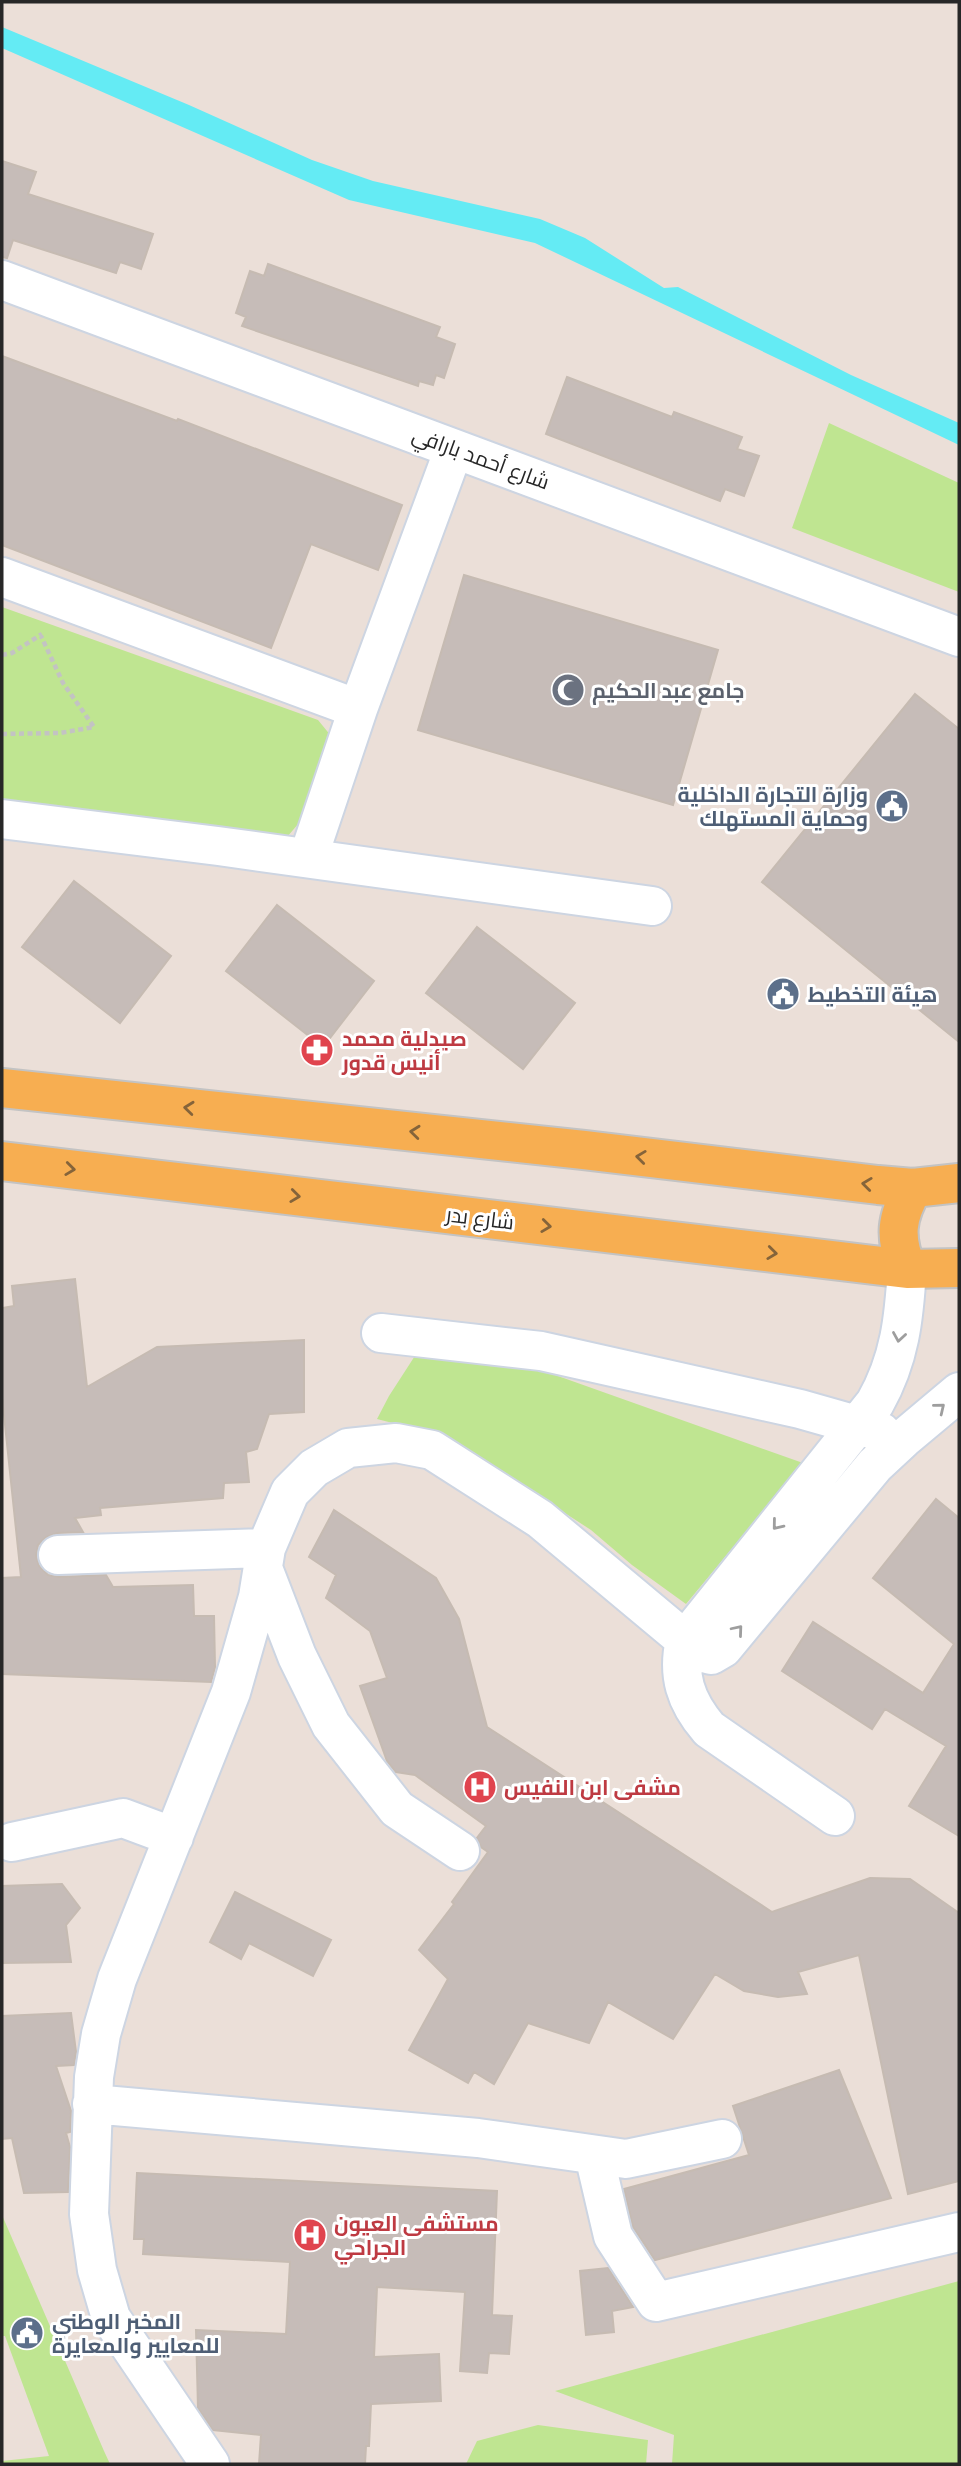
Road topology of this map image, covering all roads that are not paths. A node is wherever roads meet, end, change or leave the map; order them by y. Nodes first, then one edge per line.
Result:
1 (2, 280) edge
2 (454, 449) junction
3 (2, 577) edge
4 (959, 637) edge
5 (358, 709) junction
6 (2, 819) edge
7 (309, 859) junction
8 (652, 905) dead end
9 (2, 1088) edge
10 (2, 1161) edge
11 (959, 1183) edge
12 (913, 1188) junction
13 (959, 1268) edge
14 (907, 1269) junction
15 (381, 1333) dead end
16 (959, 1392) edge
17 (858, 1424) junction
18 (903, 1439) junction
19 (58, 1555) dead end
20 (264, 1558) junction
21 (685, 1640) junction
22 (835, 1816) dead end
23 (174, 1837) junction
24 (12, 1842) dead end
25 (460, 1852) dead end
26 (92, 2104) junction
27 (722, 2139) dead end
28 (594, 2155) junction
29 (959, 2232) edge
30 (210, 2464) edge

1 - 2 street, شارع أحمد بارافي
2 - 4 street, شارع أحمد بارافي
2 - 5 street
3 - 5 street
5 - 7 street
6 - 7 street
7 - 8 street
12 -> 9 main road
10 -> 14 main road, شارع بدر
11 - 12 main road
12 - 14 main road
13 - 14 main road, شارع بدر
14 -> 17 street
15 - 17 street
18 -> 16 street
17 - 18 street
17 -> 21 street
21 -> 18 street
19 - 20 street
20 - 21 street
20 - 23 street
20 - 25 street
21 - 22 street
23 - 24 street
23 - 26 street
26 - 28 street
26 - 30 street
27 - 28 street
28 - 29 street

